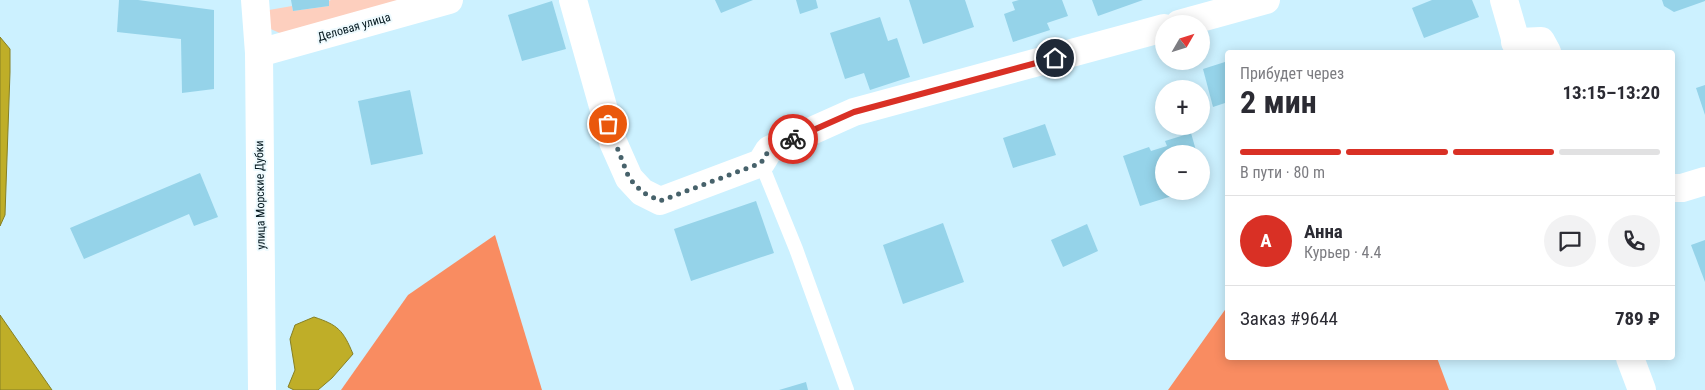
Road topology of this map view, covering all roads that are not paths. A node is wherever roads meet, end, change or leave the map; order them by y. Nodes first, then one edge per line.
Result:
1 (255, 0) edge
2 (449, 0) edge
3 (573, 0) edge
4 (1266, 0) edge
5 (1504, 0) edge
6 (1210, 15) edge
7 (1155, 30) edge
8 (1517, 47) edge
9 (1546, 50) edge
10 (259, 54) junction
11 (761, 163) junction
12 (1705, 181) edge
13 (1675, 188) edge
14 (1631, 360) edge
15 (262, 390) edge
16 (847, 390) edge
17 (1642, 390) edge

1 - 10 street, улица Морские Дубки
2 - 10 street, Деловая улица
3 - 11 street
4 - 6 street
5 - 8 street
7 - 11 street
8 - 9 street
10 - 15 street, улица Морские Дубки
11 - 16 lane
12 - 13 street
14 - 17 street

